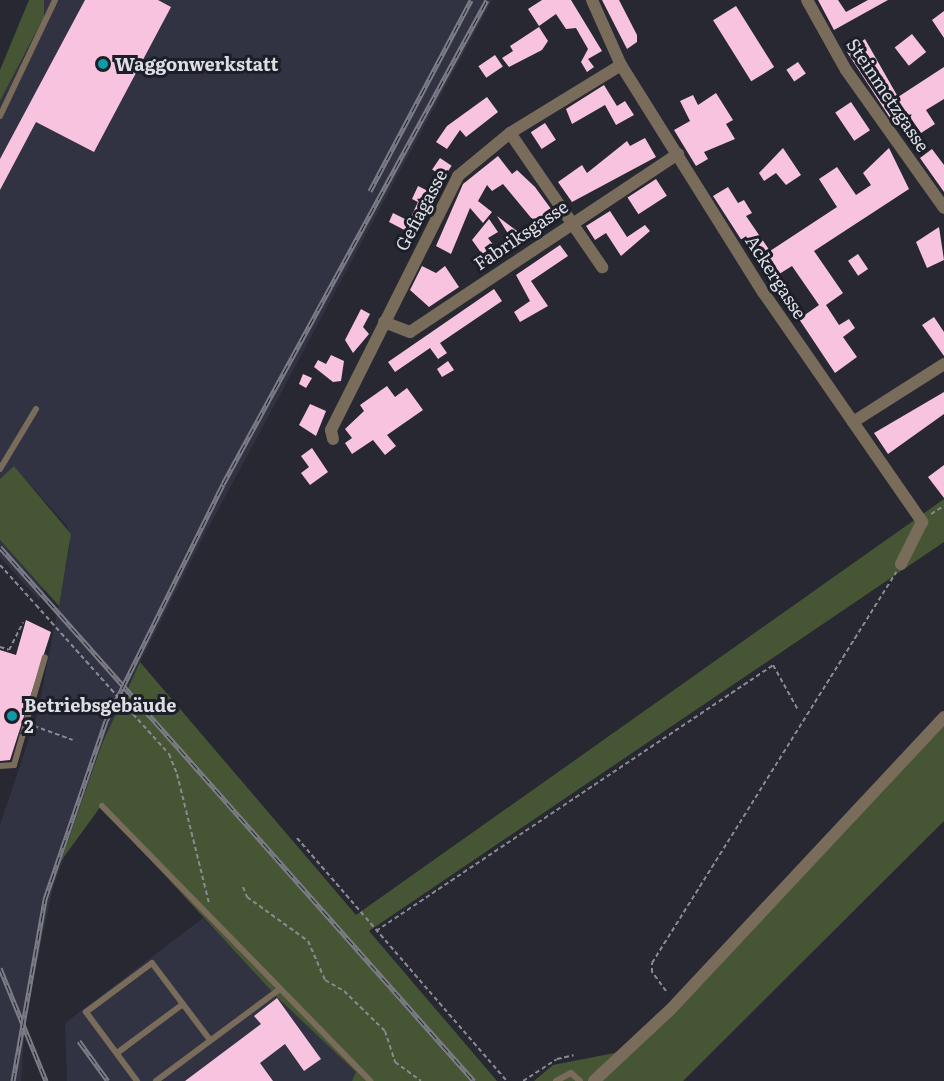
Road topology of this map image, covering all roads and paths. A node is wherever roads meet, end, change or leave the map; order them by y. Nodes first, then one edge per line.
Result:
1 (55, 0) edge
2 (592, 0) edge
3 (807, 0) edge
4 (621, 65) junction
5 (0, 116) edge
6 (510, 133) junction
7 (678, 154) junction
8 (944, 208) edge
9 (571, 223) junction
10 (602, 267) dead end
11 (384, 322) junction
12 (944, 364) edge
13 (36, 409) dead end
14 (853, 422) junction
15 (333, 438) dead end
16 (0, 469) edge
17 (944, 506) edge
18 (921, 520) junction
19 (901, 564) joint
20 (0, 565) edge
21 (23, 622) dead end
22 (0, 647) edge
23 (45, 657) dead end
24 (798, 710) dead end
25 (944, 717) edge
26 (27, 725) junction
27 (73, 740) dead end
28 (0, 766) edge
29 (102, 806) dead end
30 (297, 838) dead end
31 (243, 887) dead end
32 (213, 921) junction
33 (376, 931) junction
34 (280, 989) junction
35 (666, 991) dead end
36 (183, 1004) junction
37 (210, 1040) junction
38 (117, 1053) junction
39 (574, 1055) dead end
40 (138, 1081) edge
41 (156, 1081) edge
42 (370, 1081) edge
43 (421, 1081) edge
44 (507, 1081) edge
45 (523, 1081) edge
46 (556, 1081) edge
47 (580, 1081) edge
48 (594, 1081) edge

1 - 5 lane
2 - 4 street, Ackergasse
3 - 8 street, Steinmetzgasse
4 - 6 street, Gefiagasse
4 - 7 street, Ackergasse
6 - 9 street
6 - 11 street, Gefiagasse
7 - 9 street, Fabriksgasse
7 - 14 street, Ackergasse
9 - 10 street
9 - 11 street, Fabriksgasse
11 - 15 street, Gefiagasse
12 - 14 street
13 - 16 lane
14 - 18 street, Ackergasse
17 - 18 path
18 - 19 street
19 - 35 path
20 - 32 path, bridge
21 - 22 path
23 - 26 lane
24 - 33 path
25 - 48 street
26 - 27 path
26 - 28 lane
29 - 32 lane
30 - 33 path
31 - 43 path
32 - 34 lane
33 - 44 path
34 - 37 lane
34 - 42 lane
36 - 37 lane
36 - 38 lane
36 - 38 lane
37 - 41 lane
38 - 40 lane
39 - 45 path
46 - 47 lane

